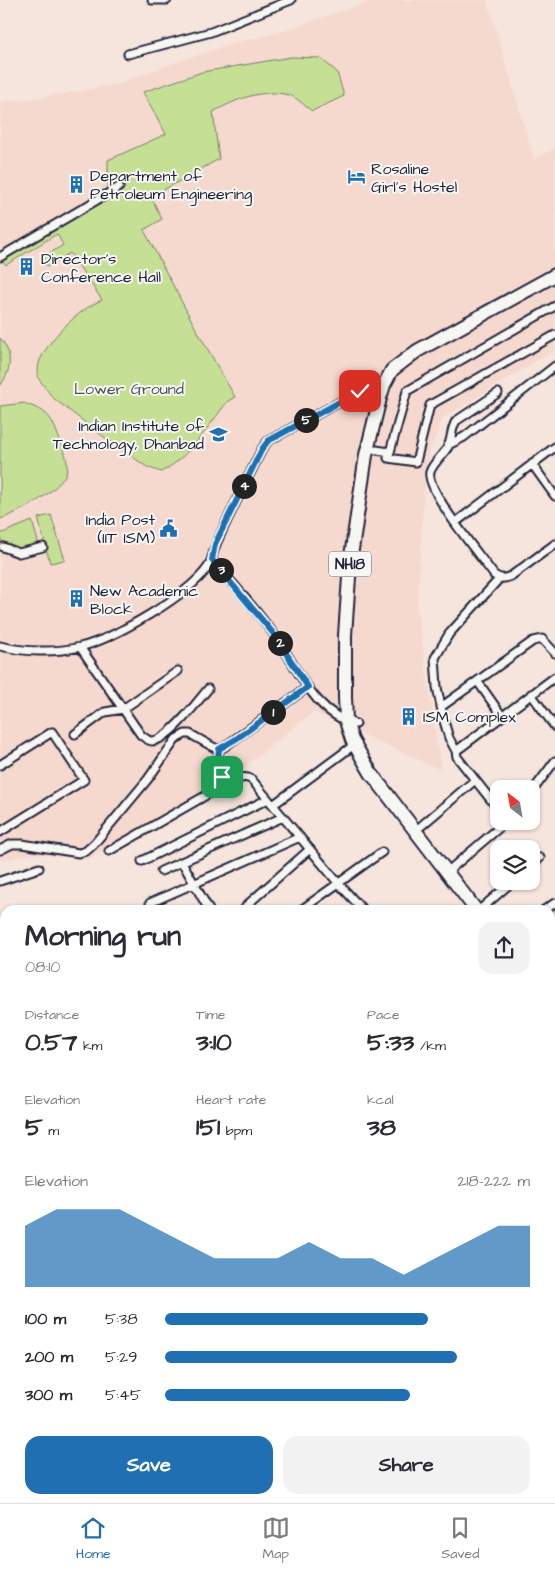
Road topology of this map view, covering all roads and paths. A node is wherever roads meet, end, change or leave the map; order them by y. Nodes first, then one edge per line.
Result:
1 (152, 0) edge
2 (168, 0) edge
3 (291, 0) edge
4 (128, 54) dead end
5 (119, 186) dead end
6 (0, 257) edge
7 (555, 276) edge
8 (555, 284) edge
9 (555, 306) edge
10 (555, 335) edge
11 (555, 366) edge
12 (384, 385) junction
13 (498, 393) dead end
14 (448, 446) junction
15 (555, 447) edge
16 (376, 450) junction
17 (390, 452) junction
18 (532, 464) junction
19 (555, 496) edge
20 (456, 522) junction
21 (555, 544) edge
22 (3, 547) dead end
23 (43, 547) dead end
24 (212, 560) junction
25 (499, 578) junction
26 (0, 646) edge
27 (80, 647) junction
28 (555, 653) edge
29 (178, 671) dead end
30 (555, 677) edge
31 (478, 682) junction
32 (308, 687) junction
33 (208, 689) dead end
34 (531, 694) junction
35 (441, 708) junction
36 (123, 709) junction
37 (502, 716) junction
38 (351, 722) junction
39 (555, 727) edge
40 (75, 734) dead end
41 (354, 745) junction
42 (219, 749) junction
43 (456, 751) junction
44 (555, 761) edge
45 (0, 765) edge
46 (475, 780) junction
47 (232, 781) junction
48 (540, 781) edge
49 (268, 799) junction
50 (490, 799) edge
51 (273, 806) junction
52 (283, 817) junction
53 (422, 826) junction
54 (497, 830) edge
55 (0, 832) edge
56 (300, 837) junction
57 (310, 849) junction
58 (0, 850) edge
59 (109, 851) dead end
60 (382, 852) dead end
61 (142, 861) dead end
62 (182, 862) junction
63 (39, 868) dead end
64 (450, 870) junction
65 (161, 871) dead end
66 (0, 882) edge
67 (194, 884) junction
68 (339, 884) junction
69 (503, 890) edge
70 (150, 903) dead end
71 (206, 905) edge
72 (248, 905) edge
73 (308, 905) edge
74 (358, 905) edge
75 (478, 905) edge
76 (486, 905) edge

1 - 2 street
3 - 4 street
5 - 6 street
7 - 12 highway, NH18
8 - 16 highway, NH18
9 - 17 street
10 - 17 street
11 - 14 street
12 - 24 street
12 - 38 highway, NH18
13 - 14 street
14 - 20 street
15 - 18 street
16 - 17 street
16 - 38 highway, NH18
18 - 19 street
18 - 20 street
20 - 25 street
21 - 25 street
22 - 23 street
24 - 27 street
24 - 32 street
25 - 35 street
26 - 27 street
27 - 36 street
28 - 31 street
29 - 36 street
30 - 34 street
31 - 35 street
31 - 37 street
32 - 38 street
32 - 42 street
33 - 36 street
34 - 37 street
34 - 39 street
35 - 43 street
36 - 40 street
37 - 43 street
38 - 41 highway, NH18
38 - 53 highway, NH18
41 - 51 street
41 - 64 highway, NH18
42 - 47 street
42 - 58 street
43 - 46 street
44 - 48 street
45 - 55 street
46 - 50 street
46 - 53 street
47 - 49 street
47 - 59 street
49 - 51 street
49 - 61 street
51 - 52 street
52 - 56 street
52 - 62 street
53 - 64 highway, NH18
54 - 64 street
56 - 57 street
56 - 67 street
57 - 68 street
57 - 72 street
60 - 68 street
62 - 65 street
62 - 67 street
63 - 66 street
64 - 75 highway, NH18
67 - 70 street
67 - 71 street
68 - 73 street
68 - 74 street
69 - 76 street

